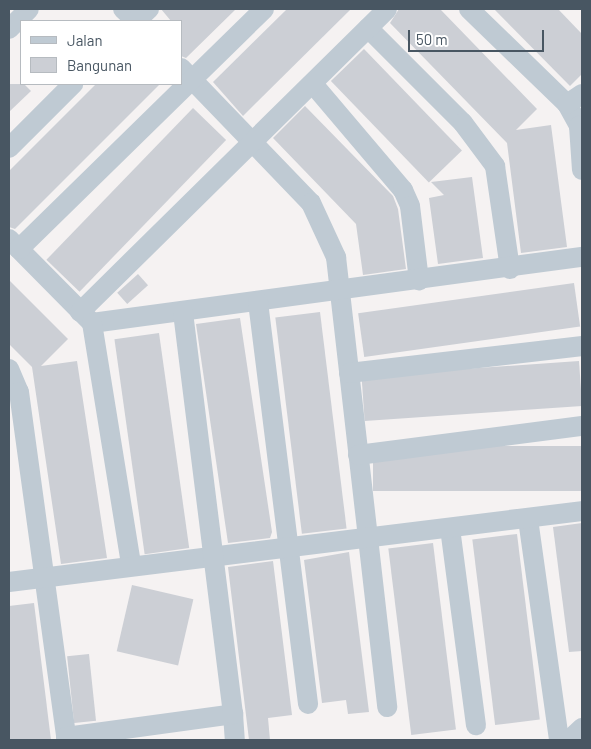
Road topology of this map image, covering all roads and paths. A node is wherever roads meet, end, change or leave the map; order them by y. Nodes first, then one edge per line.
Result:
1 (123, 9) edge
2 (148, 9) edge
3 (264, 9) edge
4 (387, 9) edge
5 (470, 9) edge
6 (135, 20) edge
7 (137, 20) edge
8 (368, 28) junction
9 (187, 73) edge
10 (313, 84) junction
11 (72, 85) edge
12 (175, 85) edge
13 (575, 99) edge
14 (581, 126) edge
15 (254, 143) junction
16 (9, 148) edge
17 (582, 170) edge
18 (14, 244) edge
19 (582, 257) edge
20 (510, 269) junction
21 (419, 280) junction
22 (341, 290) junction
23 (258, 302) junction
24 (183, 312) junction
25 (86, 318) junction
26 (582, 346) edge
27 (9, 369) edge
28 (349, 373) junction
29 (582, 426) edge
30 (358, 456) junction
31 (582, 511) edge
32 (528, 519) junction
33 (450, 528) junction
34 (367, 538) junction
35 (289, 545) junction
36 (211, 556) junction
37 (131, 564) junction
38 (45, 576) junction
39 (9, 582) edge
40 (308, 704) dead end
41 (387, 707) dead end
42 (233, 714) junction
43 (476, 726) dead end
44 (582, 728) edge
45 (153, 732) edge
46 (66, 738) edge
47 (235, 740) edge
48 (558, 740) edge

1 - 6 street
2 - 7 street
3 - 9 street
4 - 8 street
5 - 13 street
8 - 10 street
8 - 20 street
9 - 15 street
10 - 15 street
10 - 21 street
11 - 16 street
12 - 18 street
13 - 14 street
14 - 17 street
15 - 22 street
15 - 25 street
18 - 25 street
19 - 20 street
20 - 21 street
21 - 22 street
22 - 23 street
22 - 28 street
23 - 24 street
23 - 35 street
24 - 25 street
24 - 36 street
25 - 37 street
26 - 28 street
27 - 38 street
28 - 30 street
29 - 30 street
30 - 34 street
31 - 32 street
32 - 33 street
32 - 48 street
33 - 34 street
33 - 43 street
34 - 35 street
34 - 41 street
35 - 36 street
35 - 40 street
36 - 37 street
36 - 42 street
37 - 38 street
38 - 39 street
38 - 46 street
42 - 45 street
42 - 47 street
44 - 48 street
45 - 46 street

